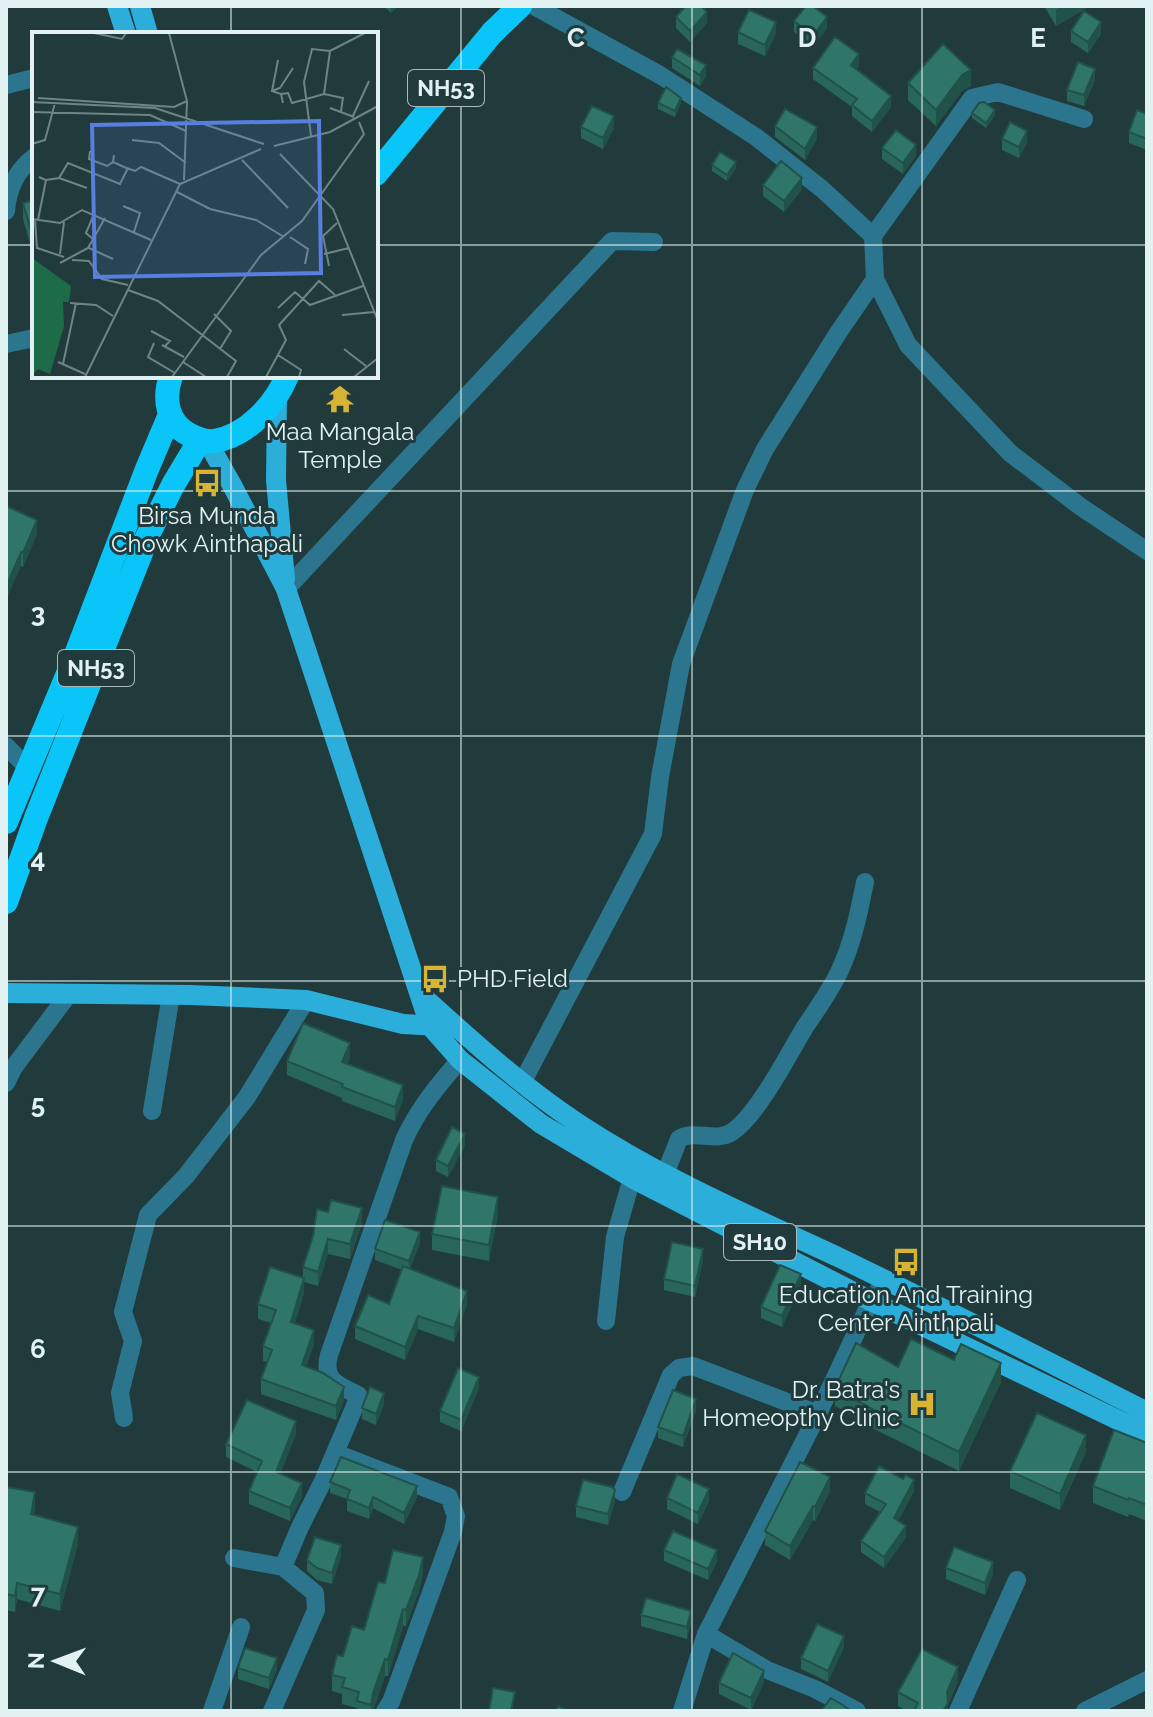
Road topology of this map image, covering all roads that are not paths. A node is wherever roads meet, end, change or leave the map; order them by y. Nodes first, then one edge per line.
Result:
1 (117, 6) edge
2 (140, 6) edge
3 (520, 6) edge
4 (534, 6) edge
5 (125, 32) edge
6 (147, 32) edge
7 (32, 78) edge
8 (6, 85) edge
9 (1084, 119) dead end
10 (32, 159) edge
11 (378, 172) edge
12 (6, 211) edge
13 (873, 236) junction
14 (654, 242) dead end
15 (875, 279) junction
16 (32, 338) edge
17 (6, 344) edge
18 (170, 378) edge
19 (282, 386) edge
20 (169, 417) junction
21 (204, 440) junction
22 (1147, 551) edge
23 (286, 589) junction
24 (6, 746) edge
25 (29, 769) junction
26 (6, 822) edge
27 (865, 882) dead end
28 (6, 902) edge
29 (6, 993) edge
30 (420, 994) junction
31 (68, 995) junction
32 (171, 995) junction
33 (306, 1000) junction
34 (430, 1026) junction
35 (456, 1026) junction
36 (460, 1060) junction
37 (6, 1083) edge
38 (522, 1083) junction
39 (152, 1111) dead end
40 (665, 1174) junction
41 (632, 1178) junction
42 (885, 1281) junction
43 (871, 1301) junction
44 (606, 1321) dead end
45 (1147, 1412) edge
46 (818, 1414) junction
47 (124, 1418) dead end
48 (1147, 1434) edge
49 (335, 1453) junction
50 (622, 1492) dead end
51 (234, 1558) dead end
52 (283, 1567) junction
53 (1017, 1580) dead end
54 (241, 1627) dead end
55 (706, 1634) junction
56 (1147, 1680) edge
57 (212, 1711) edge
58 (272, 1711) edge
59 (385, 1711) edge
60 (682, 1711) edge
61 (857, 1711) edge
62 (958, 1711) edge
63 (1085, 1711) edge

1 - 5 main road
2 - 6 main road
3 - 11 highway, NH53
4 - 13 street
7 - 8 street
9 - 13 street
10 - 12 street
13 - 15 street
14 - 23 street
15 - 22 street
15 - 38 street
16 - 17 street
18 - 20 highway, NH53
19 - 21 highway
19 - 23 main road, SH10
20 - 21 highway
20 - 25 highway, NH53
21 - 23 main road, SH10
21 - 28 highway, NH53
23 - 30 main road, SH10
24 - 25 street
25 - 26 highway, NH53
27 - 40 street
29 - 31 main road
30 - 34 main road, SH10
30 - 35 main road, SH10
31 - 32 main road
31 - 37 street
32 - 33 main road
32 - 39 street
33 - 34 main road
33 - 47 street
34 - 35 main road
34 - 36 main road, SH10
35 - 38 main road, SH10
36 - 41 main road, SH10
36 - 49 street
38 - 40 main road, SH10
40 - 42 main road, SH10
41 - 43 main road, SH10
41 - 44 street
42 - 43 street
42 - 45 main road, SH10
43 - 46 street
43 - 48 main road, SH10
46 - 50 street
46 - 55 street
49 - 52 street
49 - 59 street
51 - 52 street
52 - 58 street
53 - 62 street
54 - 57 street
55 - 60 street
55 - 61 street
56 - 63 street

